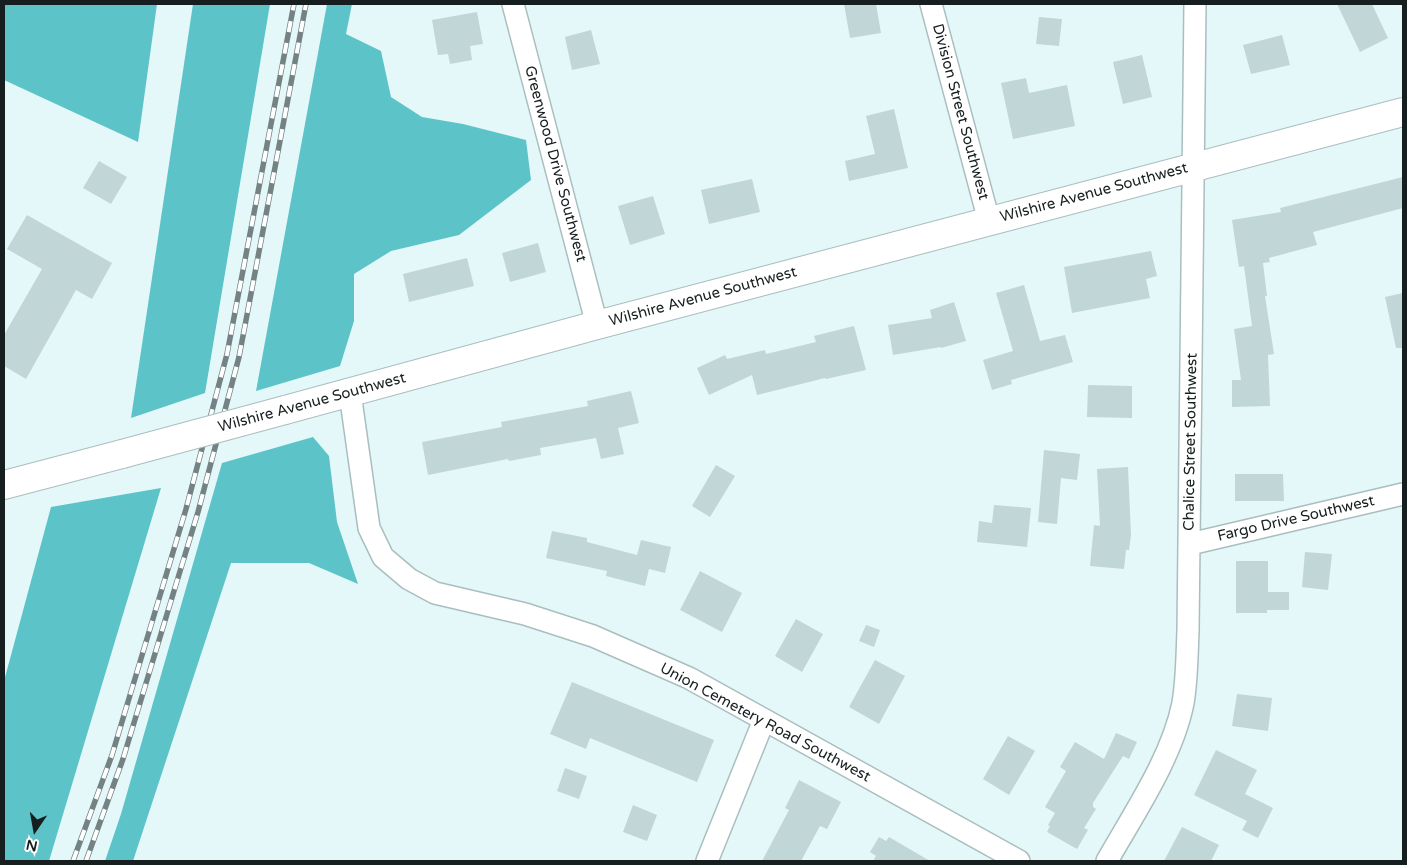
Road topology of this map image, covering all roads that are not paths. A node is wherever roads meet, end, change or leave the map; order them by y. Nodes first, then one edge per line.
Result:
1 (513, 4) edge
2 (932, 4) edge
3 (1195, 4) edge
4 (1403, 112) edge
5 (1193, 167) junction
6 (990, 221) junction
7 (597, 325) junction
8 (350, 393) junction
9 (4, 485) edge
10 (1403, 494) edge
11 (1190, 544) junction
12 (764, 720) junction
13 (707, 861) edge
14 (1019, 861) edge
15 (1107, 861) edge

1 - 7 street, Greenwood Drive Southwest
2 - 6 street, Division Street Southwest
3 - 5 street, Chalice Street Southwest
4 - 5 street, Wilshire Avenue Southwest
5 - 6 street, Wilshire Avenue Southwest
5 - 11 street, Chalice Street Southwest
6 - 7 street, Wilshire Avenue Southwest
7 - 8 street, Wilshire Avenue Southwest
8 - 9 street, Wilshire Avenue Southwest, bridge
8 - 12 street, Union Cemetery Road Southwest
10 - 11 street, Fargo Drive Southwest
11 - 15 street, Chalice Street Southwest
12 - 13 street
12 - 14 street, Union Cemetery Road Southwest

